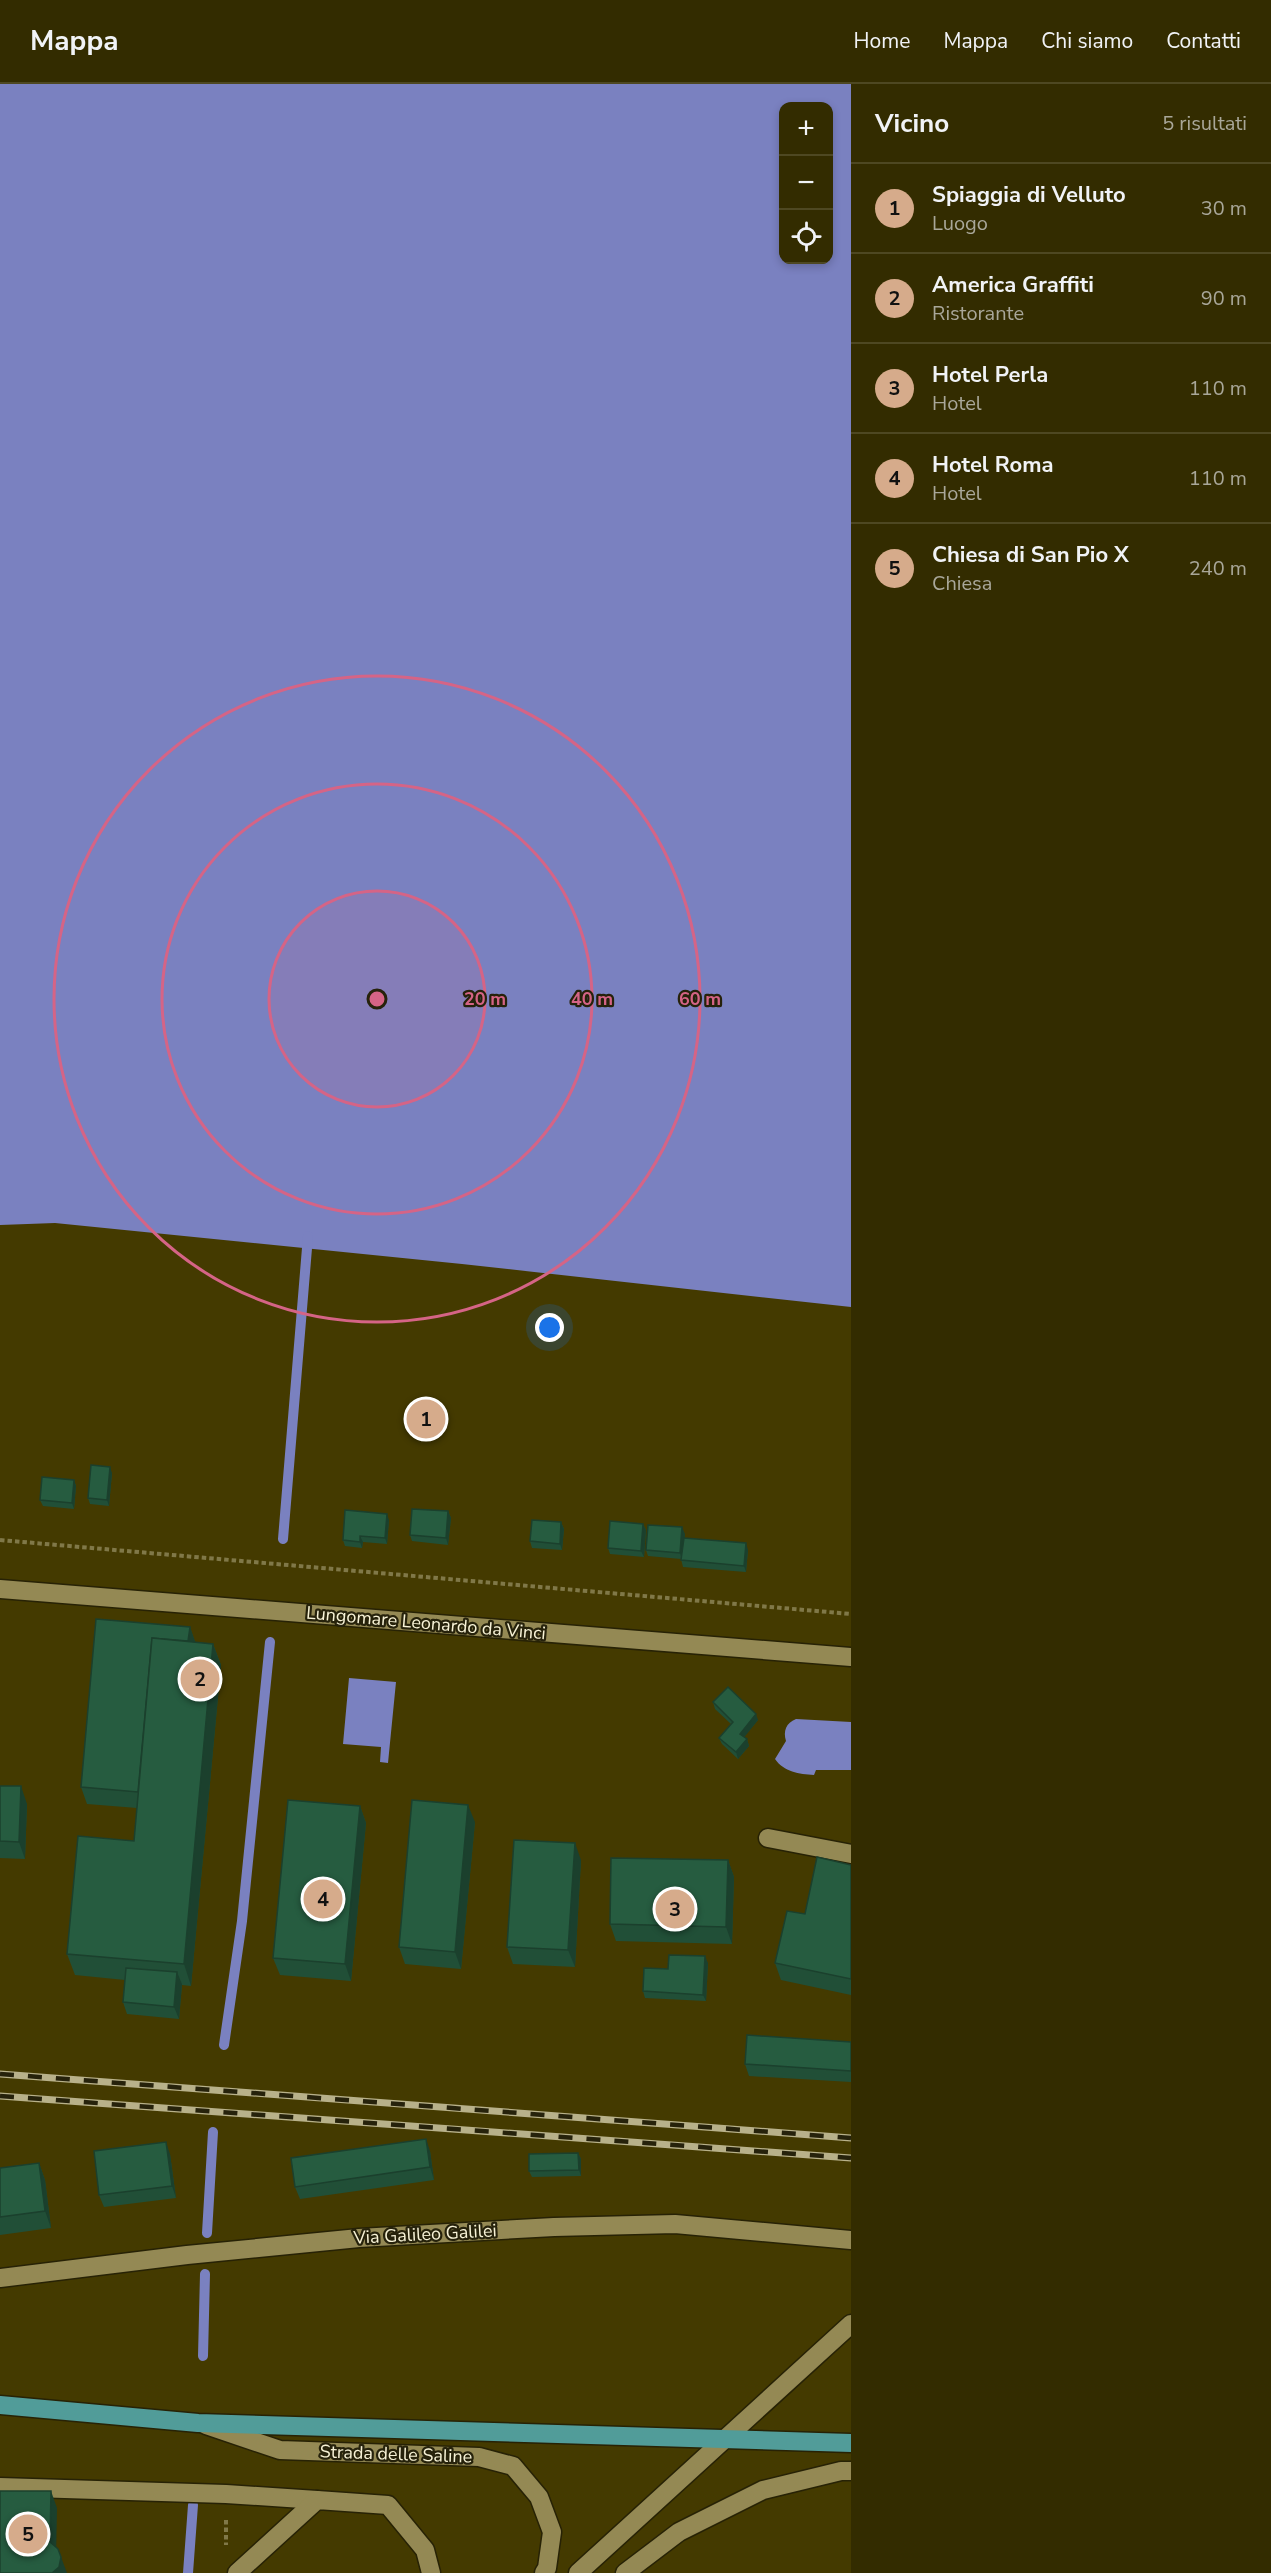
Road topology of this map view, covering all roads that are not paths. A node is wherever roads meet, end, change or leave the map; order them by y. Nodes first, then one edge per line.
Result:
1 (0, 1588) edge
2 (851, 1657) edge
3 (768, 1838) dead end
4 (851, 1854) edge
5 (851, 2240) edge
6 (0, 2278) edge
7 (851, 2324) edge
8 (0, 2405) edge
9 (198, 2423) junction
10 (727, 2439) junction
11 (851, 2443) edge
12 (851, 2471) edge
13 (0, 2487) edge
14 (317, 2500) junction
15 (237, 2573) edge
16 (431, 2573) edge
17 (544, 2573) edge
18 (578, 2573) edge
19 (625, 2573) edge

1 - 2 street, Lungomare Leonardo da Vinci
3 - 4 street
5 - 6 street, Via Galileo Galilei
7 - 10 street
8 - 9 main road
9 - 10 main road
9 - 17 street, Strada delle Saline
10 - 11 main road
10 - 18 street
12 - 19 street
13 - 14 street
14 - 15 street
14 - 16 street

